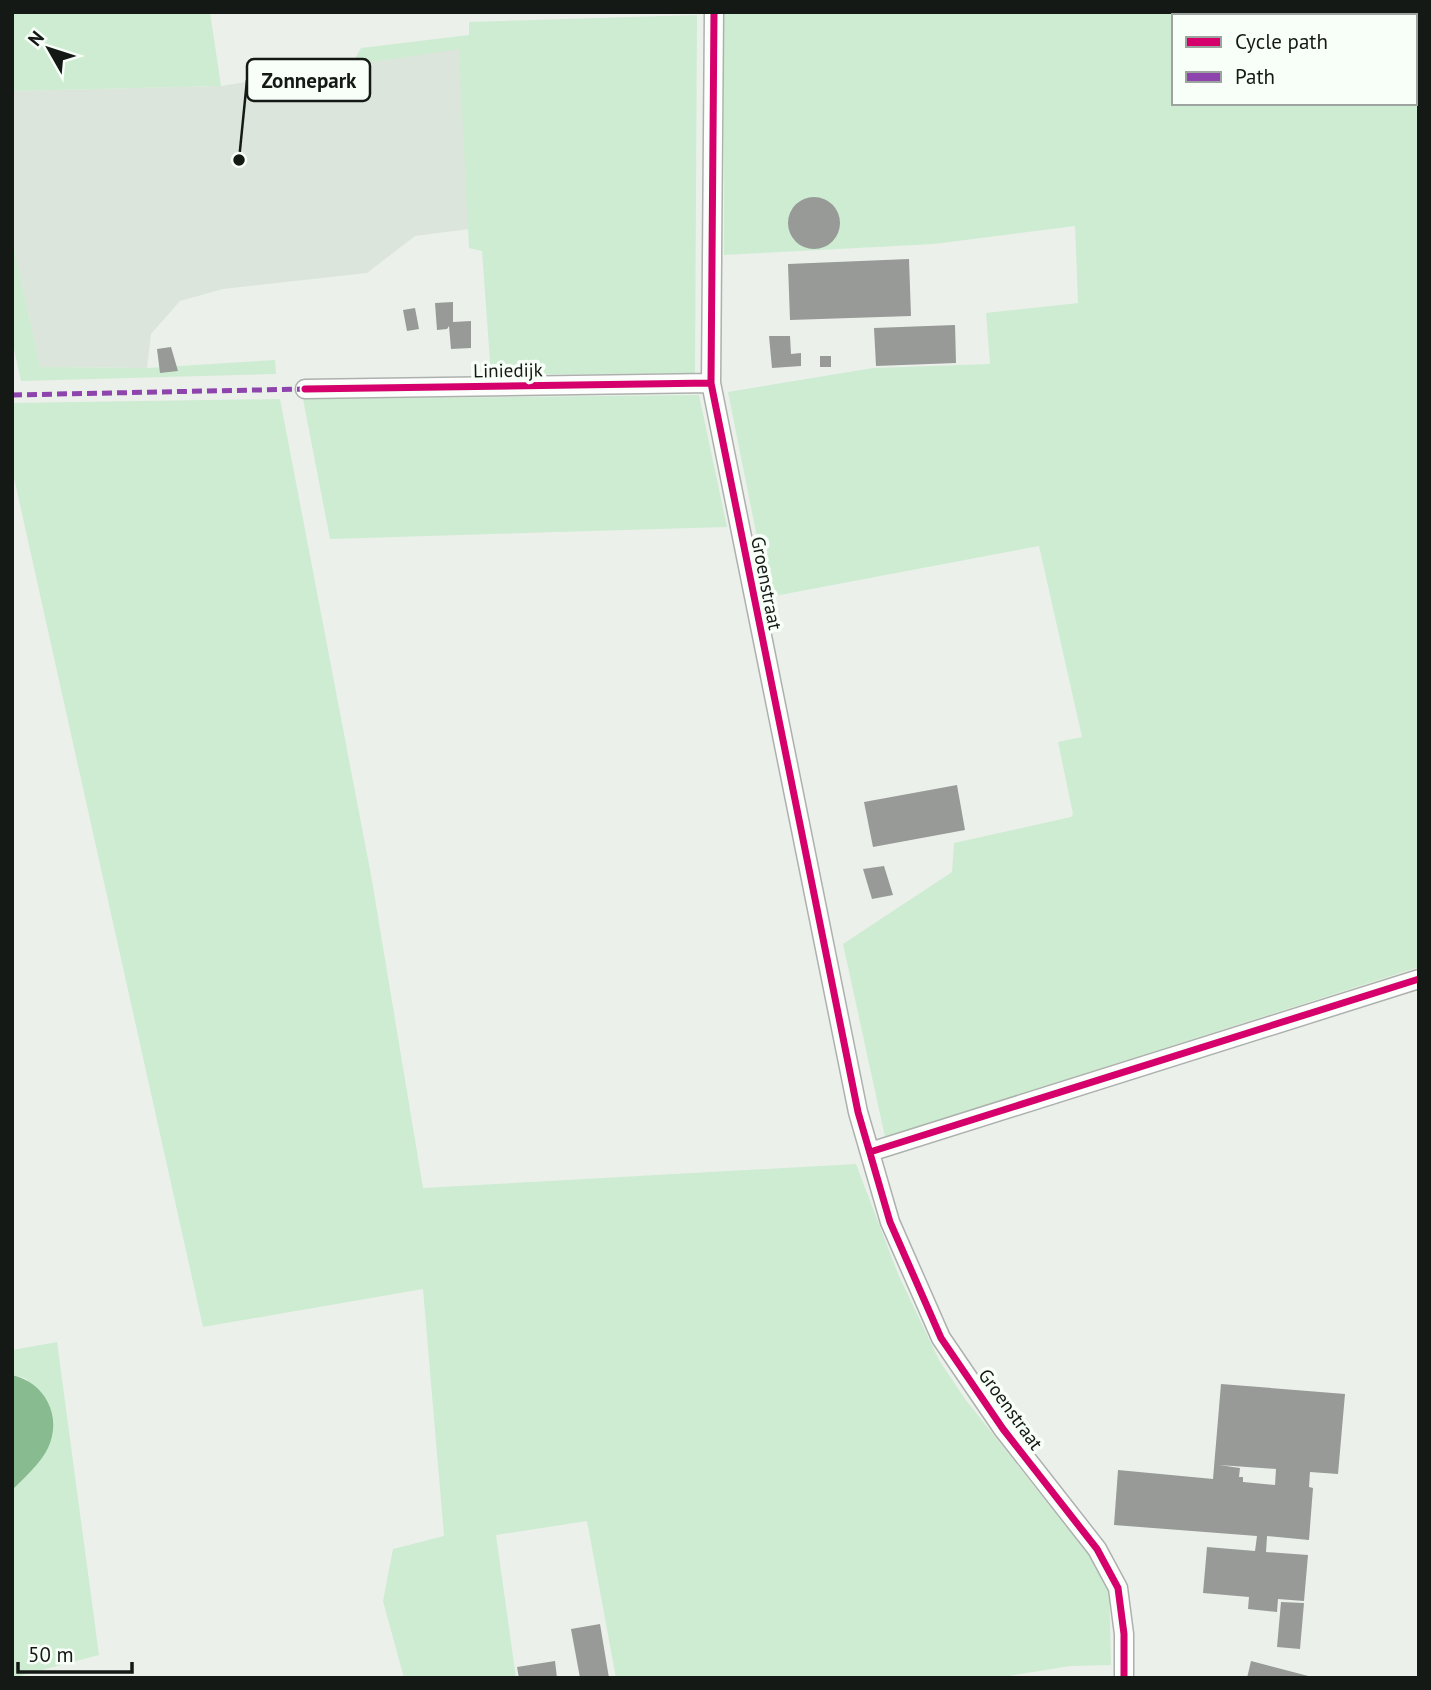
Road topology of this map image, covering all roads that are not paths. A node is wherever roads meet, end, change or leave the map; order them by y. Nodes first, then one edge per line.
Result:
1 (714, 12) edge
2 (711, 383) junction
3 (305, 389) dead end
4 (1419, 979) edge
5 (870, 1152) junction
6 (1124, 1678) edge

1 - 2 street, Groenstraat
2 - 3 street, Liniedijk
2 - 5 street, Groenstraat
4 - 5 street
5 - 6 street, Groenstraat

